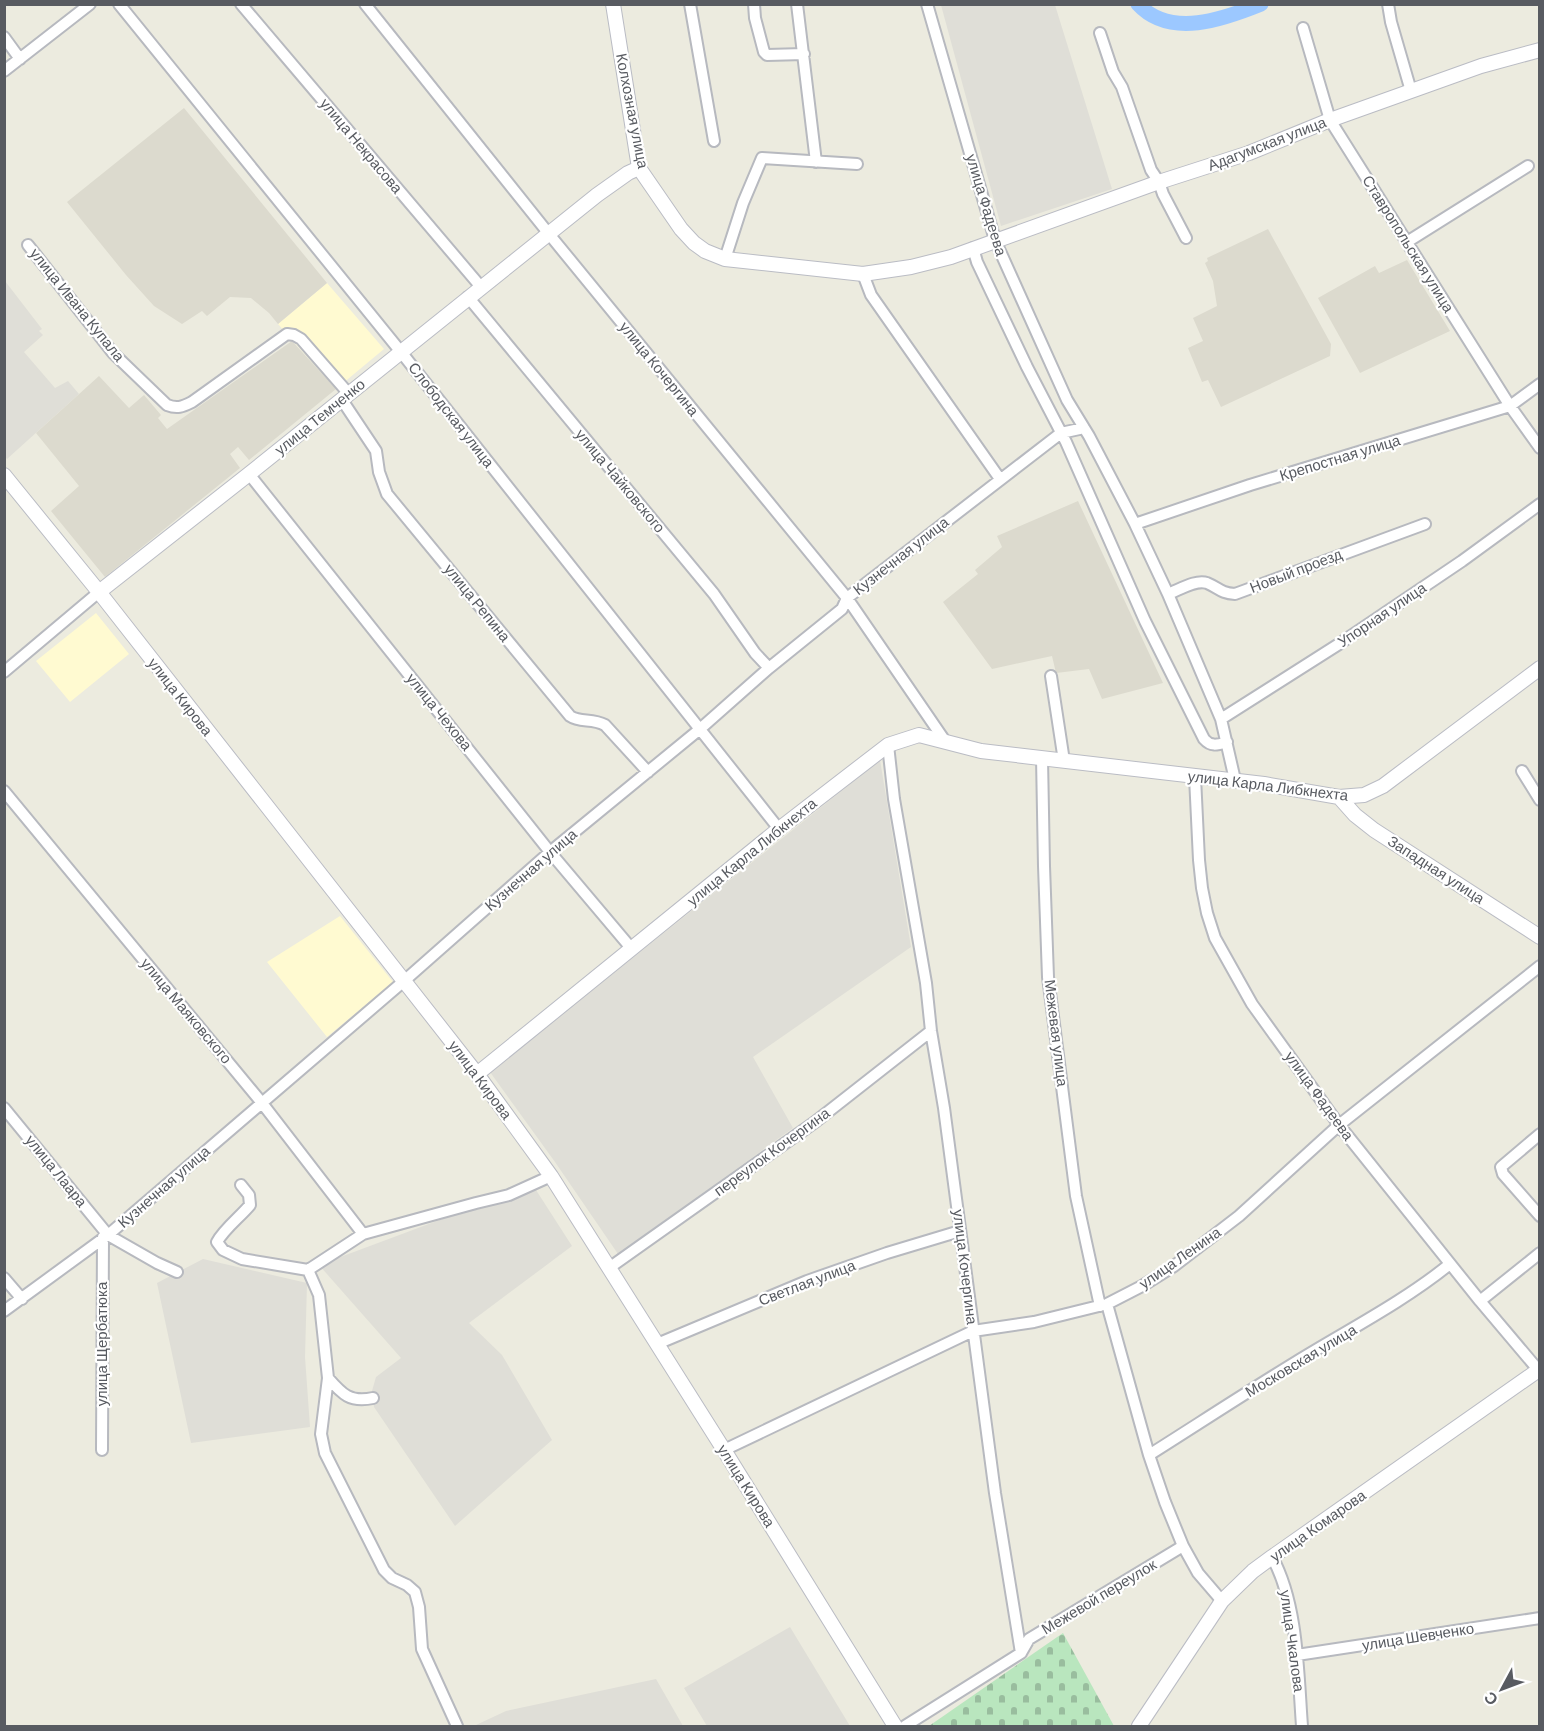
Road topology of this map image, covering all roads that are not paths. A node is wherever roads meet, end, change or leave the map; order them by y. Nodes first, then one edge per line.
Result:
1 (90, 4) edge
2 (119, 4) edge
3 (241, 4) edge
4 (365, 4) edge
5 (613, 4) edge
6 (690, 4) edge
7 (754, 4) edge
8 (797, 4) edge
9 (927, 4) edge
10 (1388, 4) edge
11 (1303, 28) dead end
12 (1100, 33) dead end
13 (4, 38) edge
14 (1539, 50) edge
15 (804, 54) junction
16 (20, 59) junction
17 (4, 71) edge
18 (1411, 92) junction
19 (1330, 120) junction
20 (714, 141) dead end
21 (816, 162) junction
22 (857, 164) dead end
23 (1528, 166) dead end
24 (639, 168) junction
25 (1159, 182) junction
26 (549, 234) junction
27 (1186, 238) dead end
28 (995, 240) junction
29 (1407, 242) junction
30 (28, 245) dead end
31 (973, 248) junction
32 (725, 259) junction
33 (863, 274) junction
34 (481, 287) junction
35 (468, 297) junction
36 (401, 352) junction
37 (1539, 384) edge
38 (345, 397) junction
39 (1510, 406) junction
40 (1084, 428) junction
41 (1061, 433) junction
42 (1539, 448) edge
43 (249, 474) junction
44 (4, 475) edge
45 (1000, 479) junction
46 (1539, 504) edge
47 (1135, 524) junction
48 (1425, 524) dead end
49 (99, 592) junction
50 (1168, 594) junction
51 (846, 598) junction
52 (769, 668) junction
53 (1539, 668) edge
54 (4, 672) edge
55 (1051, 676) dead end
56 (1221, 719) junction
57 (700, 729) junction
58 (945, 741) junction
59 (1227, 742) junction
60 (888, 745) junction
61 (1042, 758) junction
62 (1065, 761) junction
63 (1522, 771) dead end
64 (648, 772) junction
65 (1196, 777) junction
66 (1235, 780) junction
67 (4, 791) edge
68 (1339, 797) junction
69 (1539, 800) edge
70 (778, 829) junction
71 (550, 852) junction
72 (1539, 937) edge
73 (631, 948) junction
74 (1539, 966) edge
75 (404, 981) junction
76 (931, 1031) junction
77 (477, 1074) junction
78 (262, 1103) junction
79 (4, 1108) edge
80 (1339, 1125) junction
81 (1539, 1134) edge
82 (551, 1176) junction
83 (242, 1185) dead end
84 (1539, 1216) edge
85 (960, 1231) junction
86 (363, 1234) junction
87 (105, 1236) junction
88 (1539, 1253) edge
89 (1450, 1264) junction
90 (609, 1268) junction
91 (308, 1270) junction
92 (177, 1272) dead end
93 (4, 1278) edge
94 (22, 1299) junction
95 (1480, 1302) junction
96 (1104, 1305) junction
97 (4, 1311) edge
98 (973, 1331) junction
99 (657, 1344) junction
100 (1539, 1370) edge
101 (328, 1378) junction
102 (373, 1398) dead end
103 (102, 1450) dead end
104 (724, 1450) junction
105 (1149, 1455) junction
106 (1183, 1546) junction
107 (1272, 1557) junction
108 (1222, 1601) junction
109 (1539, 1618) edge
110 (1021, 1653) junction
111 (1297, 1655) junction
112 (457, 1726) edge
113 (895, 1726) edge
114 (904, 1726) edge
115 (1139, 1726) edge
116 (1302, 1726) edge

1 - 16 street
2 - 36 street, Слободская улица
3 - 34 street, улица Некрасова
4 - 26 street, улица Кочергина
5 - 24 main road, Колхозная улица
6 - 20 street
7 - 15 street
8 - 15 street
9 - 28 street, улица Фадеева
10 - 18 street
11 - 19 street, Ставропольская улица
12 - 25 street
13 - 16 street
14 - 18 main road, Адагумская улица
15 - 21 street
16 - 17 street
18 - 19 main road, Адагумская улица
19 - 25 main road, Адагумская улица
19 - 29 street, Ставропольская улица
21 - 22 street
21 - 32 street
23 - 29 street
24 - 26 main road, улица Темченко
24 - 32 main road, Колхозная улица
25 - 27 street
25 - 28 main road, Адагумская улица
26 - 34 main road, улица Темченко
26 - 51 street, улица Кочергина
28 - 31 main road, Колхозная улица
28 - 40 street, улица Фадеева
29 - 39 street, Ставропольская улица
30 - 38 street, улица Ивана Купала
31 - 33 main road, Колхозная улица
31 - 41 street, улица Фадеева
32 - 33 main road, Колхозная улица
33 - 45 street
34 - 35 main road, улица Темченко
35 - 36 main road, улица Темченко
35 - 52 street, улица Чайковского
36 - 38 main road, улица Темченко
36 - 57 street, Слободская улица
37 - 39 street, Крепостная улица
38 - 43 main road, улица Темченко
38 - 64 street, улица Репина
39 - 42 street, Ставропольская улица
39 - 47 street, Крепостная улица
40 - 41 street
40 - 47 street, улица Фадеева
41 - 45 street, Кузнечная улица
41 - 59 street, улица Фадеева
43 - 49 main road, улица Темченко
43 - 71 street, улица Чехова
44 - 49 main road, улица Кирова
45 - 51 street, Кузнечная улица
46 - 56 street, Упорная улица
47 - 50 street, улица Фадеева
48 - 50 street, Новый проезд
49 - 54 street, улица Темченко
49 - 75 main road, улица Кирова
50 - 56 street, улица Фадеева
51 - 52 street, Кузнечная улица
51 - 58 street, улица Кочергина
52 - 57 street, Кузнечная улица
53 - 68 main road, улица Карла Либкнехта
55 - 62 street
56 - 59 street, улица Фадеева
57 - 64 street, Кузнечная улица
57 - 70 street, Слободская улица
58 - 60 main road, улица Карла Либкнехта
58 - 61 main road, улица Карла Либкнехта
59 - 66 street, улица Фадеева
60 - 70 main road, улица Карла Либкнехта
60 - 76 street, улица Кочергина
61 - 62 main road, улица Карла Либкнехта
61 - 96 street, Межевая улица
62 - 65 main road, улица Карла Либкнехта
63 - 69 street
64 - 71 street, Кузнечная улица
65 - 66 main road, улица Карла Либкнехта
65 - 80 street, улица Фадеева
66 - 68 main road, улица Карла Либкнехта
67 - 78 street, улица Маяковского
68 - 72 main road, Западная улица
70 - 73 main road, улица Карла Либкнехта
71 - 73 street, улица Чехова
71 - 75 street, Кузнечная улица
73 - 77 main road, улица Карла Либкнехта
74 - 80 street, улица Ленина
75 - 77 main road, улица Кирова
75 - 78 street, Кузнечная улица
76 - 85 street, улица Кочергина
76 - 90 street, переулок Кочергина
77 - 82 main road, улица Кирова
78 - 86 street, улица Маяковского
78 - 87 street, Кузнечная улица
79 - 87 street, улица Лаара
80 - 89 street, улица Фадеева
80 - 96 street, улица Ленина
81 - 84 street
82 - 86 street
82 - 90 main road, улица Кирова
83 - 91 street
85 - 98 street, улица Кочергина
85 - 99 street, Светлая улица
86 - 91 street
87 - 92 street
87 - 94 street, Кузнечная улица
87 - 103 street, улица Щербатюка
88 - 95 street
89 - 95 street, улица Фадеева
89 - 105 street, Московская улица
90 - 99 main road, улица Кирова
91 - 101 street
93 - 94 street
94 - 97 street, Кузнечная улица
95 - 100 street, улица Фадеева
96 - 98 street, улица Ленина
96 - 105 street, Межевая улица
98 - 104 street, улица Ленина
98 - 110 street, улица Кочергина
99 - 104 main road, улица Кирова
100 - 107 main road, улица Комарова
101 - 102 street
101 - 112 street
104 - 113 main road, улица Кирова
105 - 106 street, Межевая улица
106 - 108 street, Межевая улица
106 - 110 street, Межевой переулок
107 - 108 main road, улица Комарова
107 - 111 street, улица Чкалова
108 - 115 main road, улица Комарова
109 - 111 street, улица Шевченко
110 - 114 street
111 - 116 street, улица Чкалова

